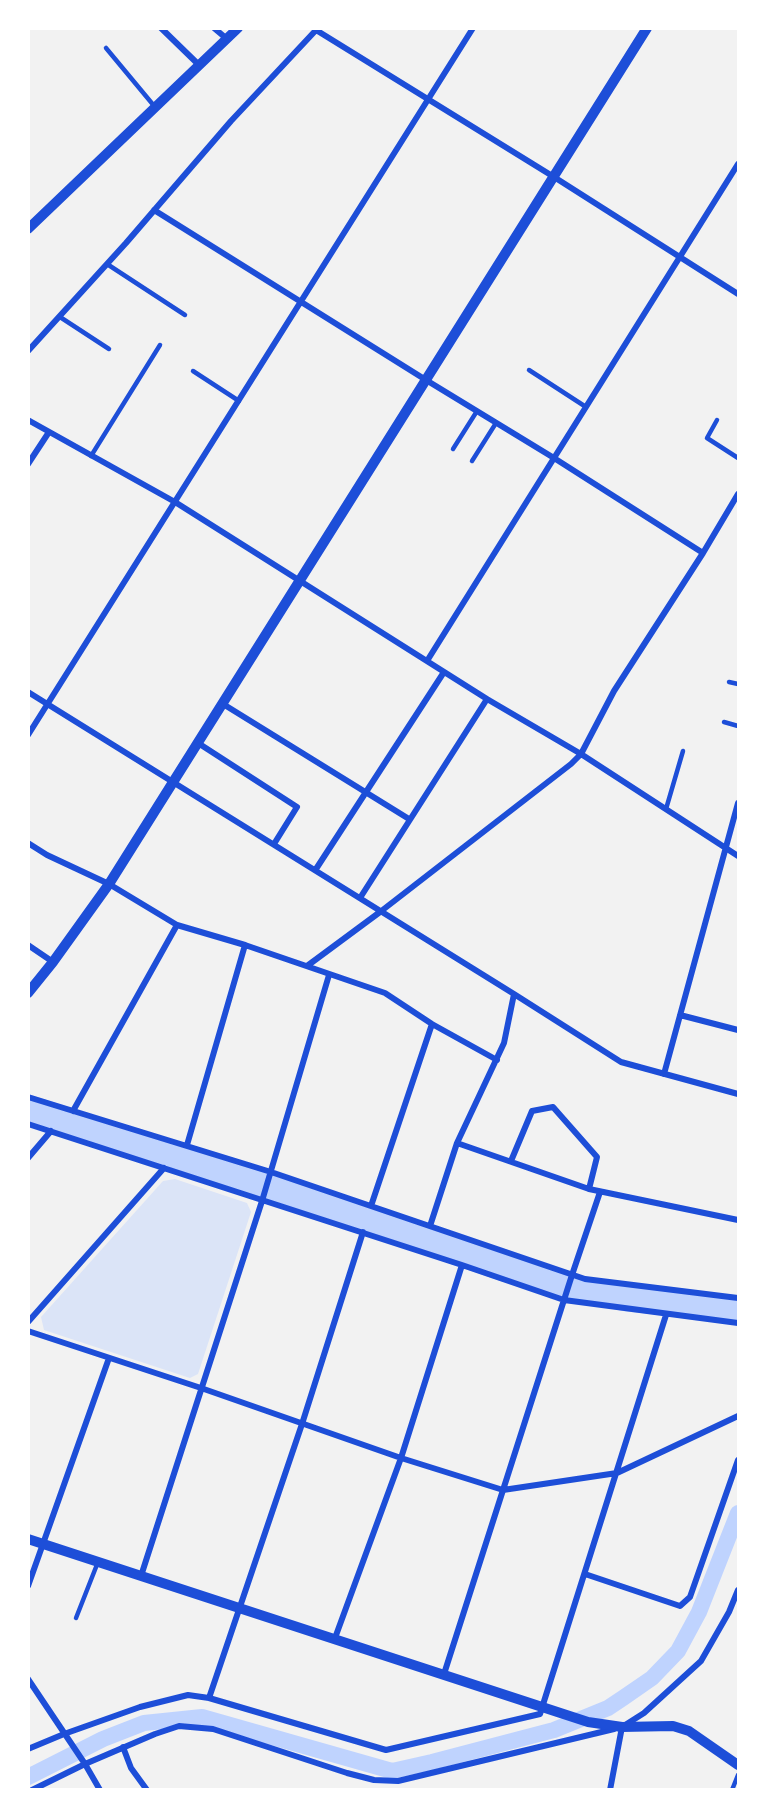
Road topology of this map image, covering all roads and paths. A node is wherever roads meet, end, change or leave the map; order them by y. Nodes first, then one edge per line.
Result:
1 (161, 28) edge
2 (214, 28) edge
3 (238, 28) edge
4 (473, 28) edge
5 (647, 28) edge
6 (317, 29) edge
7 (227, 39) junction
8 (106, 48) dead end
9 (199, 65) junction
10 (428, 100) junction
11 (155, 107) junction
12 (738, 165) edge
13 (554, 177) junction
14 (154, 210) junction
15 (28, 229) edge
16 (680, 257) junction
17 (107, 264) junction
18 (738, 294) edge
19 (302, 302) junction
20 (185, 315) dead end
21 (60, 317) junction
22 (160, 345) dead end
23 (109, 348) dead end
24 (28, 351) edge
25 (529, 370) dead end
26 (193, 371) dead end
27 (426, 380) junction
28 (239, 401) junction
29 (586, 407) junction
30 (477, 411) junction
31 (28, 420) edge
32 (717, 420) dead end
33 (496, 423) junction
34 (49, 432) junction
35 (453, 449) dead end
36 (91, 456) junction
37 (554, 458) junction
38 (738, 458) edge
39 (472, 461) dead end
40 (28, 464) edge
41 (738, 494) edge
42 (175, 502) junction
43 (703, 553) junction
44 (301, 581) junction
45 (427, 661) junction
46 (444, 672) junction
47 (729, 682) dead end
48 (738, 684) edge
49 (28, 692) edge
50 (487, 699) junction
51 (48, 704) junction
52 (223, 704) junction
53 (723, 722) dead end
54 (738, 726) edge
55 (28, 735) edge
56 (198, 743) junction
57 (683, 751) dead end
58 (580, 754) junction
59 (172, 782) junction
60 (365, 791) junction
61 (738, 803) edge
62 (666, 809) junction
63 (409, 819) junction
64 (28, 843) edge
65 (274, 844) junction
66 (726, 848) junction
67 (738, 855) edge
68 (316, 870) junction
69 (110, 884) junction
70 (360, 898) junction
71 (380, 912) junction
72 (177, 925) junction
73 (28, 945) edge
74 (245, 945) junction
75 (53, 962) junction
76 (307, 966) junction
77 (329, 975) junction
78 (28, 993) edge
79 (514, 994) junction
80 (680, 1015) junction
81 (432, 1024) junction
82 (738, 1030) edge
83 (497, 1060) junction
84 (664, 1074) junction
85 (738, 1094) edge
86 (28, 1097) edge
87 (73, 1111) junction
88 (28, 1124) edge
89 (51, 1131) junction
90 (456, 1143) junction
91 (187, 1145) junction
92 (28, 1158) edge
93 (511, 1161) junction
94 (164, 1168) junction
95 (271, 1172) junction
96 (589, 1189) junction
97 (600, 1192) junction
98 (262, 1201) junction
99 (371, 1206) junction
100 (738, 1220) edge
101 (430, 1226) junction
102 (363, 1232) junction
103 (462, 1265) junction
104 (572, 1275) junction
105 (738, 1298) edge
106 (564, 1300) junction
107 (666, 1315) junction
108 (28, 1323) edge
109 (738, 1323) edge
110 (28, 1331) edge
111 (109, 1358) junction
112 (201, 1388) junction
113 (738, 1416) edge
114 (302, 1424) junction
115 (401, 1458) junction
116 (738, 1460) edge
117 (617, 1473) junction
118 (503, 1490) junction
119 (28, 1539) edge
120 (43, 1544) junction
121 (98, 1562) junction
122 (585, 1574) junction
123 (141, 1576) junction
124 (28, 1586) edge
125 (738, 1590) edge
126 (239, 1607) junction
127 (76, 1618) dead end
128 (335, 1638) junction
129 (444, 1674) junction
130 (28, 1678) edge
131 (209, 1698) junction
132 (542, 1706) junction
133 (622, 1727) junction
134 (64, 1734) junction
135 (123, 1747) junction
136 (28, 1749) edge
137 (737, 1761) edge
138 (85, 1764) junction
139 (738, 1775) edge
140 (32, 1790) edge
141 (100, 1790) edge
142 (147, 1790) edge
143 (610, 1790) edge
144 (732, 1790) edge

1 - 9 street
2 - 7 street
3 - 7 street
4 - 10 street
5 - 13 street
6 - 10 street
6 - 14 street
7 - 9 street
8 - 11 lane
9 - 11 street
10 - 13 street
10 - 19 street
11 - 15 street
12 - 16 street
13 - 16 street
13 - 27 street
14 - 17 street
14 - 19 street
16 - 18 street
16 - 29 street
17 - 20 lane
17 - 21 street
19 - 27 street
19 - 28 street
21 - 23 lane
21 - 24 street
22 - 36 lane
25 - 29 lane
26 - 28 lane
27 - 30 street
27 - 44 street
28 - 42 street
29 - 37 street
30 - 33 street
30 - 35 lane
31 - 34 street
32 - 38 lane
33 - 37 street
33 - 39 lane
34 - 36 street
34 - 40 street
36 - 42 street
37 - 43 street
37 - 45 street
41 - 43 street
42 - 44 street
42 - 51 street
43 - 58 street
44 - 45 street
44 - 52 street
45 - 46 street
46 - 50 street
46 - 60 street
47 - 48 lane
49 - 51 street
50 - 58 street
50 - 63 street
51 - 55 street
51 - 59 street
52 - 56 street
52 - 60 street
53 - 54 lane
56 - 59 street
56 - 65 street
57 - 62 lane
58 - 62 street
58 - 71 street
59 - 65 street
59 - 69 street
60 - 63 street
60 - 68 street
61 - 66 street
62 - 66 street
63 - 70 street
64 - 69 street
65 - 68 street
66 - 67 street
66 - 80 street
68 - 70 street
69 - 72 street
69 - 75 street
70 - 71 street
71 - 76 street
71 - 79 street
72 - 74 street
72 - 87 street
73 - 75 street
74 - 76 street
74 - 91 street
75 - 78 street
76 - 77 street
77 - 81 street
77 - 95 street
79 - 83 street
79 - 84 street
80 - 82 street
80 - 84 street
81 - 83 street
81 - 99 street
83 - 90 street
84 - 85 street
86 - 87 street
87 - 91 street
88 - 89 street
89 - 92 street
89 - 94 street
90 - 93 street
90 - 101 street
91 - 95 street
93 - 96 street
93 - 96 street
94 - 98 street
94 - 108 street
95 - 98 street
95 - 99 street
96 - 97 street
97 - 100 street
97 - 104 street
98 - 102 street
98 - 112 street
99 - 101 street
101 - 104 street
102 - 103 street
102 - 114 street
103 - 106 street
103 - 115 street
104 - 105 street
104 - 106 street
106 - 107 street
106 - 118 street
107 - 109 street
107 - 117 street
110 - 111 street
111 - 112 street
111 - 120 street
112 - 114 street
112 - 123 street
113 - 117 street
114 - 115 street
114 - 126 street
115 - 118 street
115 - 128 street
116 - 122 street
117 - 118 street
117 - 122 street
118 - 129 street
119 - 120 street
120 - 121 street
120 - 124 street
121 - 123 street
121 - 127 lane
122 - 132 street
123 - 126 street
125 - 133 street
126 - 128 street
126 - 131 street
128 - 129 street
129 - 132 street
130 - 134 street
131 - 132 street
131 - 134 street
132 - 133 street
133 - 135 street
133 - 137 street
133 - 143 street
134 - 136 street
134 - 138 street
135 - 138 street
135 - 142 street
138 - 140 street
138 - 141 street
139 - 144 lane

